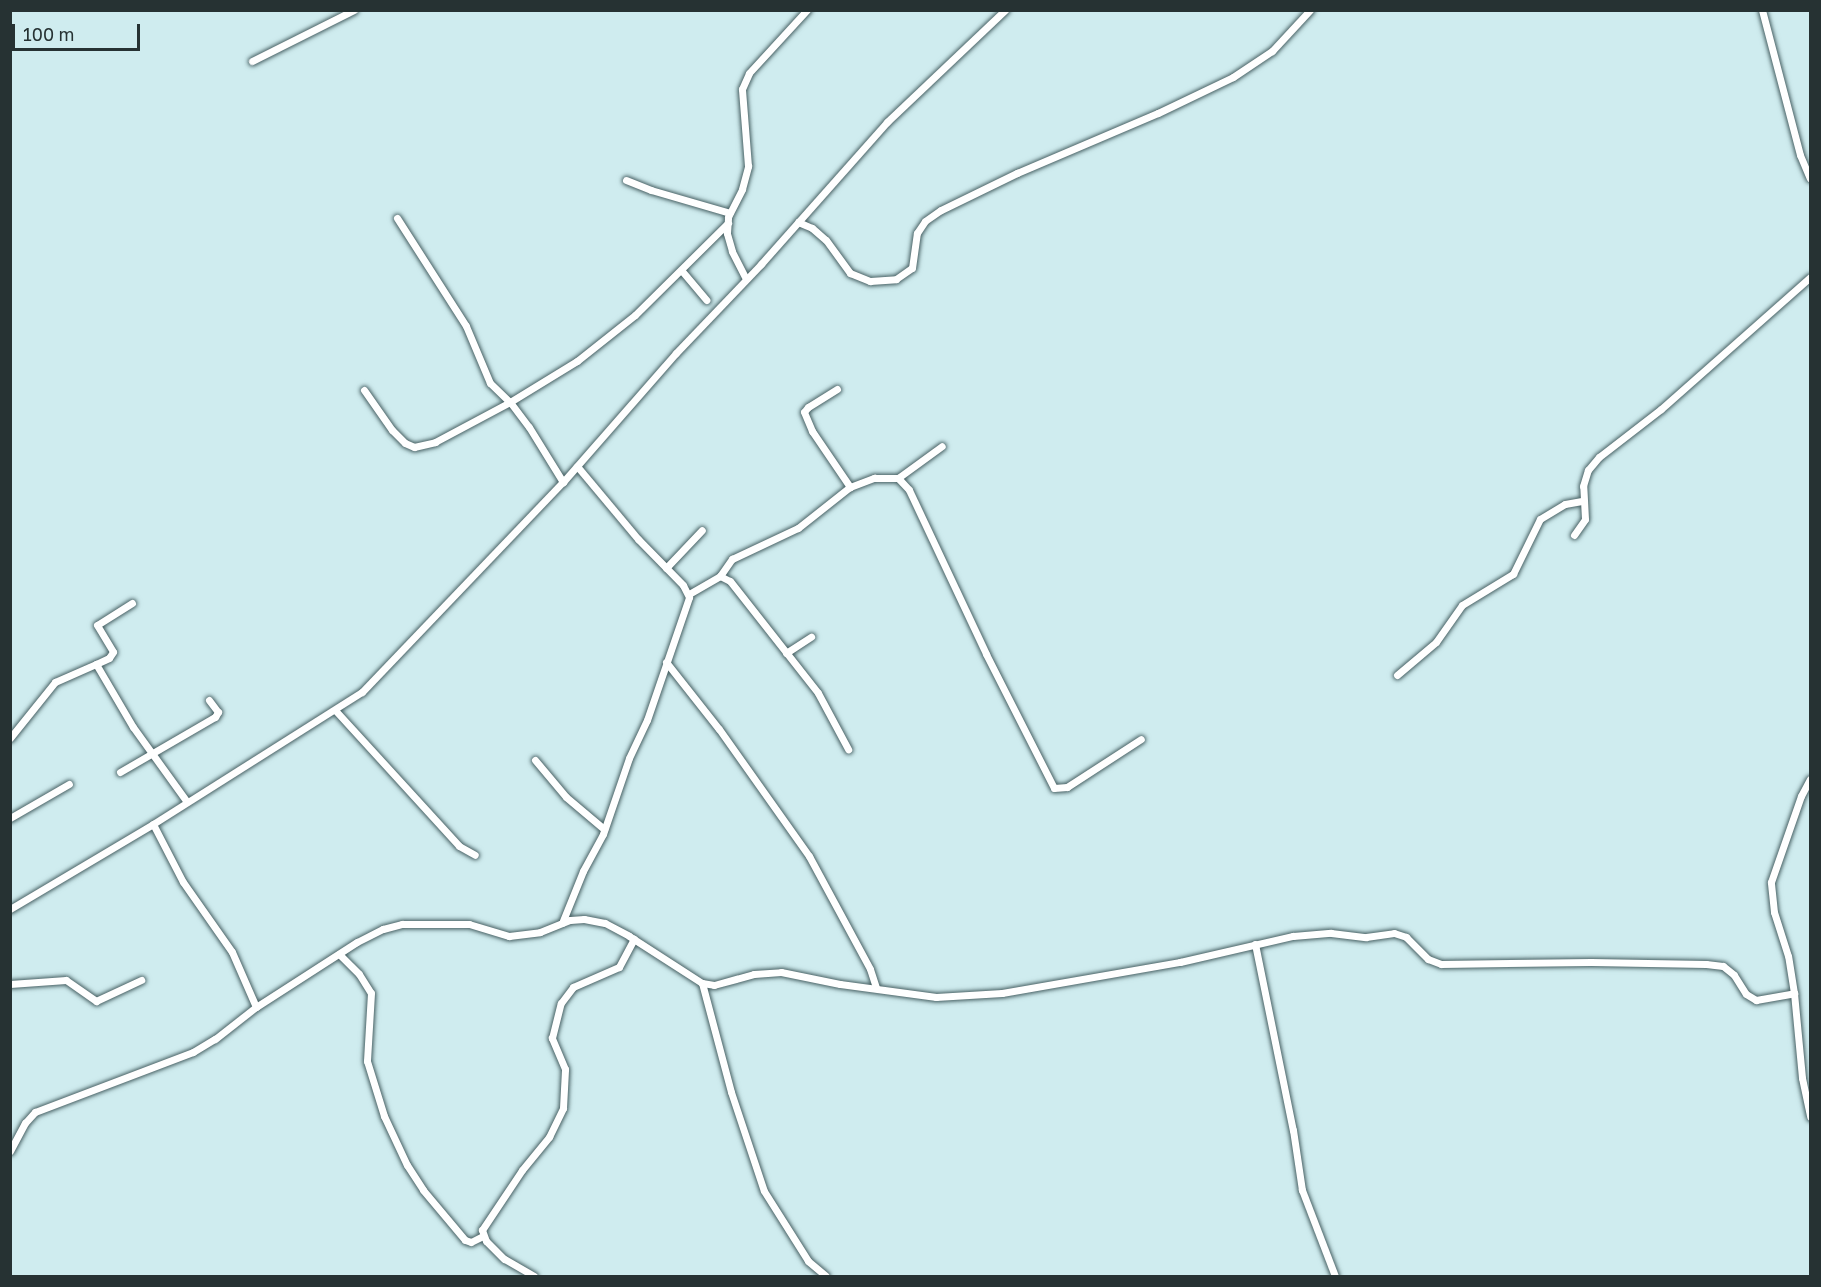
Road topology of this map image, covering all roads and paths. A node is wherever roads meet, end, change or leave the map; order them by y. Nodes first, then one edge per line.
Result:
1 (354, 10) edge
2 (807, 10) edge
3 (1005, 10) edge
4 (1310, 10) edge
5 (1762, 10) edge
6 (252, 61) dead end
7 (1810, 178) edge
8 (626, 180) dead end
9 (730, 213) junction
10 (397, 218) dead end
11 (798, 222) junction
12 (728, 223) junction
13 (682, 271) junction
14 (1810, 277) edge
15 (746, 279) junction
16 (706, 300) dead end
17 (363, 390) dead end
18 (837, 390) dead end
19 (510, 402) junction
20 (942, 446) dead end
21 (578, 466) junction
22 (898, 478) junction
23 (563, 482) junction
24 (850, 487) junction
25 (1582, 501) junction
26 (702, 530) dead end
27 (1574, 535) dead end
28 (666, 568) junction
29 (720, 576) junction
30 (689, 594) junction
31 (132, 603) dead end
32 (811, 637) dead end
33 (786, 653) junction
34 (666, 662) junction
35 (96, 664) junction
36 (1397, 675) dead end
37 (209, 700) dead end
38 (335, 710) junction
39 (10, 738) edge
40 (1141, 739) dead end
41 (848, 749) dead end
42 (153, 752) junction
43 (535, 760) dead end
44 (120, 772) dead end
45 (1810, 779) edge
46 (69, 784) dead end
47 (187, 802) junction
48 (10, 818) edge
49 (153, 824) junction
50 (604, 829) junction
51 (475, 855) dead end
52 (10, 909) edge
53 (562, 923) junction
54 (634, 939) junction
55 (1255, 944) junction
56 (339, 954) junction
57 (141, 980) dead end
58 (702, 983) junction
59 (10, 984) edge
60 (876, 988) junction
61 (1794, 993) junction
62 (256, 1007) junction
63 (1801, 1066) junction
64 (1810, 1067) edge
65 (1810, 1117) edge
66 (10, 1151) edge
67 (483, 1236) junction
68 (820, 1275) edge
69 (534, 1276) edge
70 (1335, 1276) edge

1 - 6 street
2 - 9 street
3 - 11 street
4 - 11 street
5 - 7 street
8 - 9 street
9 - 12 street
10 - 19 street
11 - 15 street
12 - 13 street
12 - 15 street
13 - 16 street
13 - 19 street
14 - 25 street
15 - 21 street
17 - 19 street
18 - 24 street
19 - 23 street
20 - 22 street
21 - 23 street
21 - 28 street
22 - 24 street
22 - 40 street
23 - 38 street
24 - 29 street
25 - 27 street
25 - 36 street
26 - 28 street
28 - 30 street
29 - 30 street
29 - 33 street
30 - 34 street
31 - 35 street
32 - 33 street
33 - 41 street
34 - 50 street
34 - 60 street
35 - 39 street
35 - 42 street
37 - 42 street
38 - 47 street
38 - 51 street
42 - 44 street
42 - 47 street
43 - 50 street
45 - 61 street
46 - 48 street
47 - 49 street
49 - 52 street
49 - 62 street
50 - 53 street
53 - 54 street
53 - 56 street
54 - 58 street
54 - 67 street
55 - 60 street
55 - 61 street
55 - 70 street
56 - 62 street
56 - 67 street
57 - 59 street
58 - 60 street
58 - 68 street
61 - 63 street
62 - 66 street
63 - 64 street
63 - 65 street
67 - 69 street

